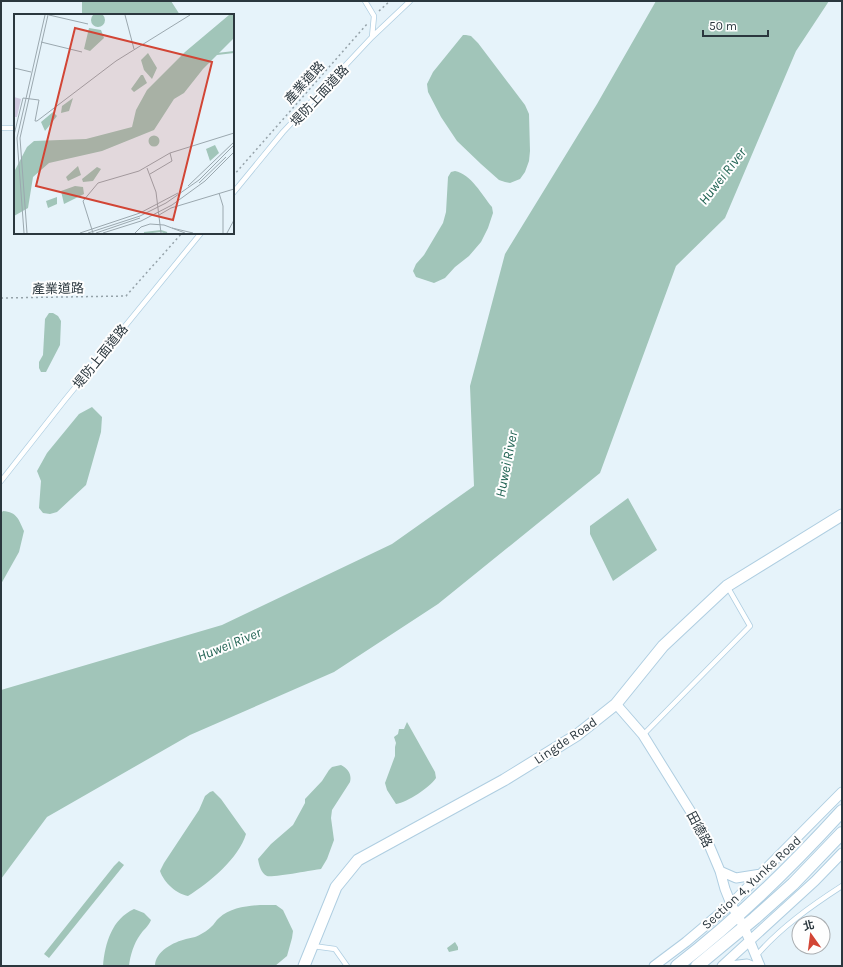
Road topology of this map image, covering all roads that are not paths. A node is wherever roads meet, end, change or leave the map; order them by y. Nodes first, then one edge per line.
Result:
1 (365, 1) edge
2 (410, 1) edge
3 (372, 37) junction
4 (1, 128) edge
5 (14, 128) edge
6 (234, 193) edge
7 (200, 234) edge
8 (1, 481) edge
9 (842, 515) edge
10 (727, 586) junction
11 (616, 704) junction
12 (643, 735) junction
13 (842, 792) edge
14 (842, 811) edge
15 (842, 833) edge
16 (842, 852) edge
17 (720, 871) junction
18 (761, 874) junction
19 (842, 886) edge
20 (731, 904) junction
21 (738, 916) junction
22 (744, 927) junction
23 (750, 941) junction
24 (313, 946) junction
25 (756, 956) junction
26 (304, 966) edge
27 (347, 966) edge
28 (654, 966) edge
29 (677, 966) edge
30 (696, 966) edge
31 (722, 966) edge
32 (730, 966) edge
33 (752, 966) edge
34 (760, 966) edge

1 - 3 lane
2 - 3 lane, 堤防上面道路
3 - 6 lane, 堤防上面道路
4 - 5 lane
7 - 8 lane, 堤防上面道路
9 - 10 street, Lingde Road
10 - 11 street, Lingde Road
10 - 12 lane
11 - 12 street, 田德路
11 - 24 street, Lingde Road
12 - 17 street, 田德路
13 - 18 street, Section 4, Yunke Road
14 - 21 main road, Section 4, Yunke Road
15 - 22 main road, Section 4, Yunke Road
16 - 23 street
17 - 18 street
17 - 20 street, 田德路
18 - 20 street, Section 4, Yunke Road
19 - 25 lane
20 - 21 street, 田德路
20 - 28 street, Section 4, Yunke Road
21 - 22 street, 田德路
21 - 29 main road, Section 4, Yunke Road
22 - 23 street, 田德路
22 - 30 main road, Section 4, Yunke Road
23 - 25 street, 田德路
23 - 31 street
24 - 26 street, Lingde Road
24 - 27 lane
25 - 34 street, 田德路
32 - 33 street

